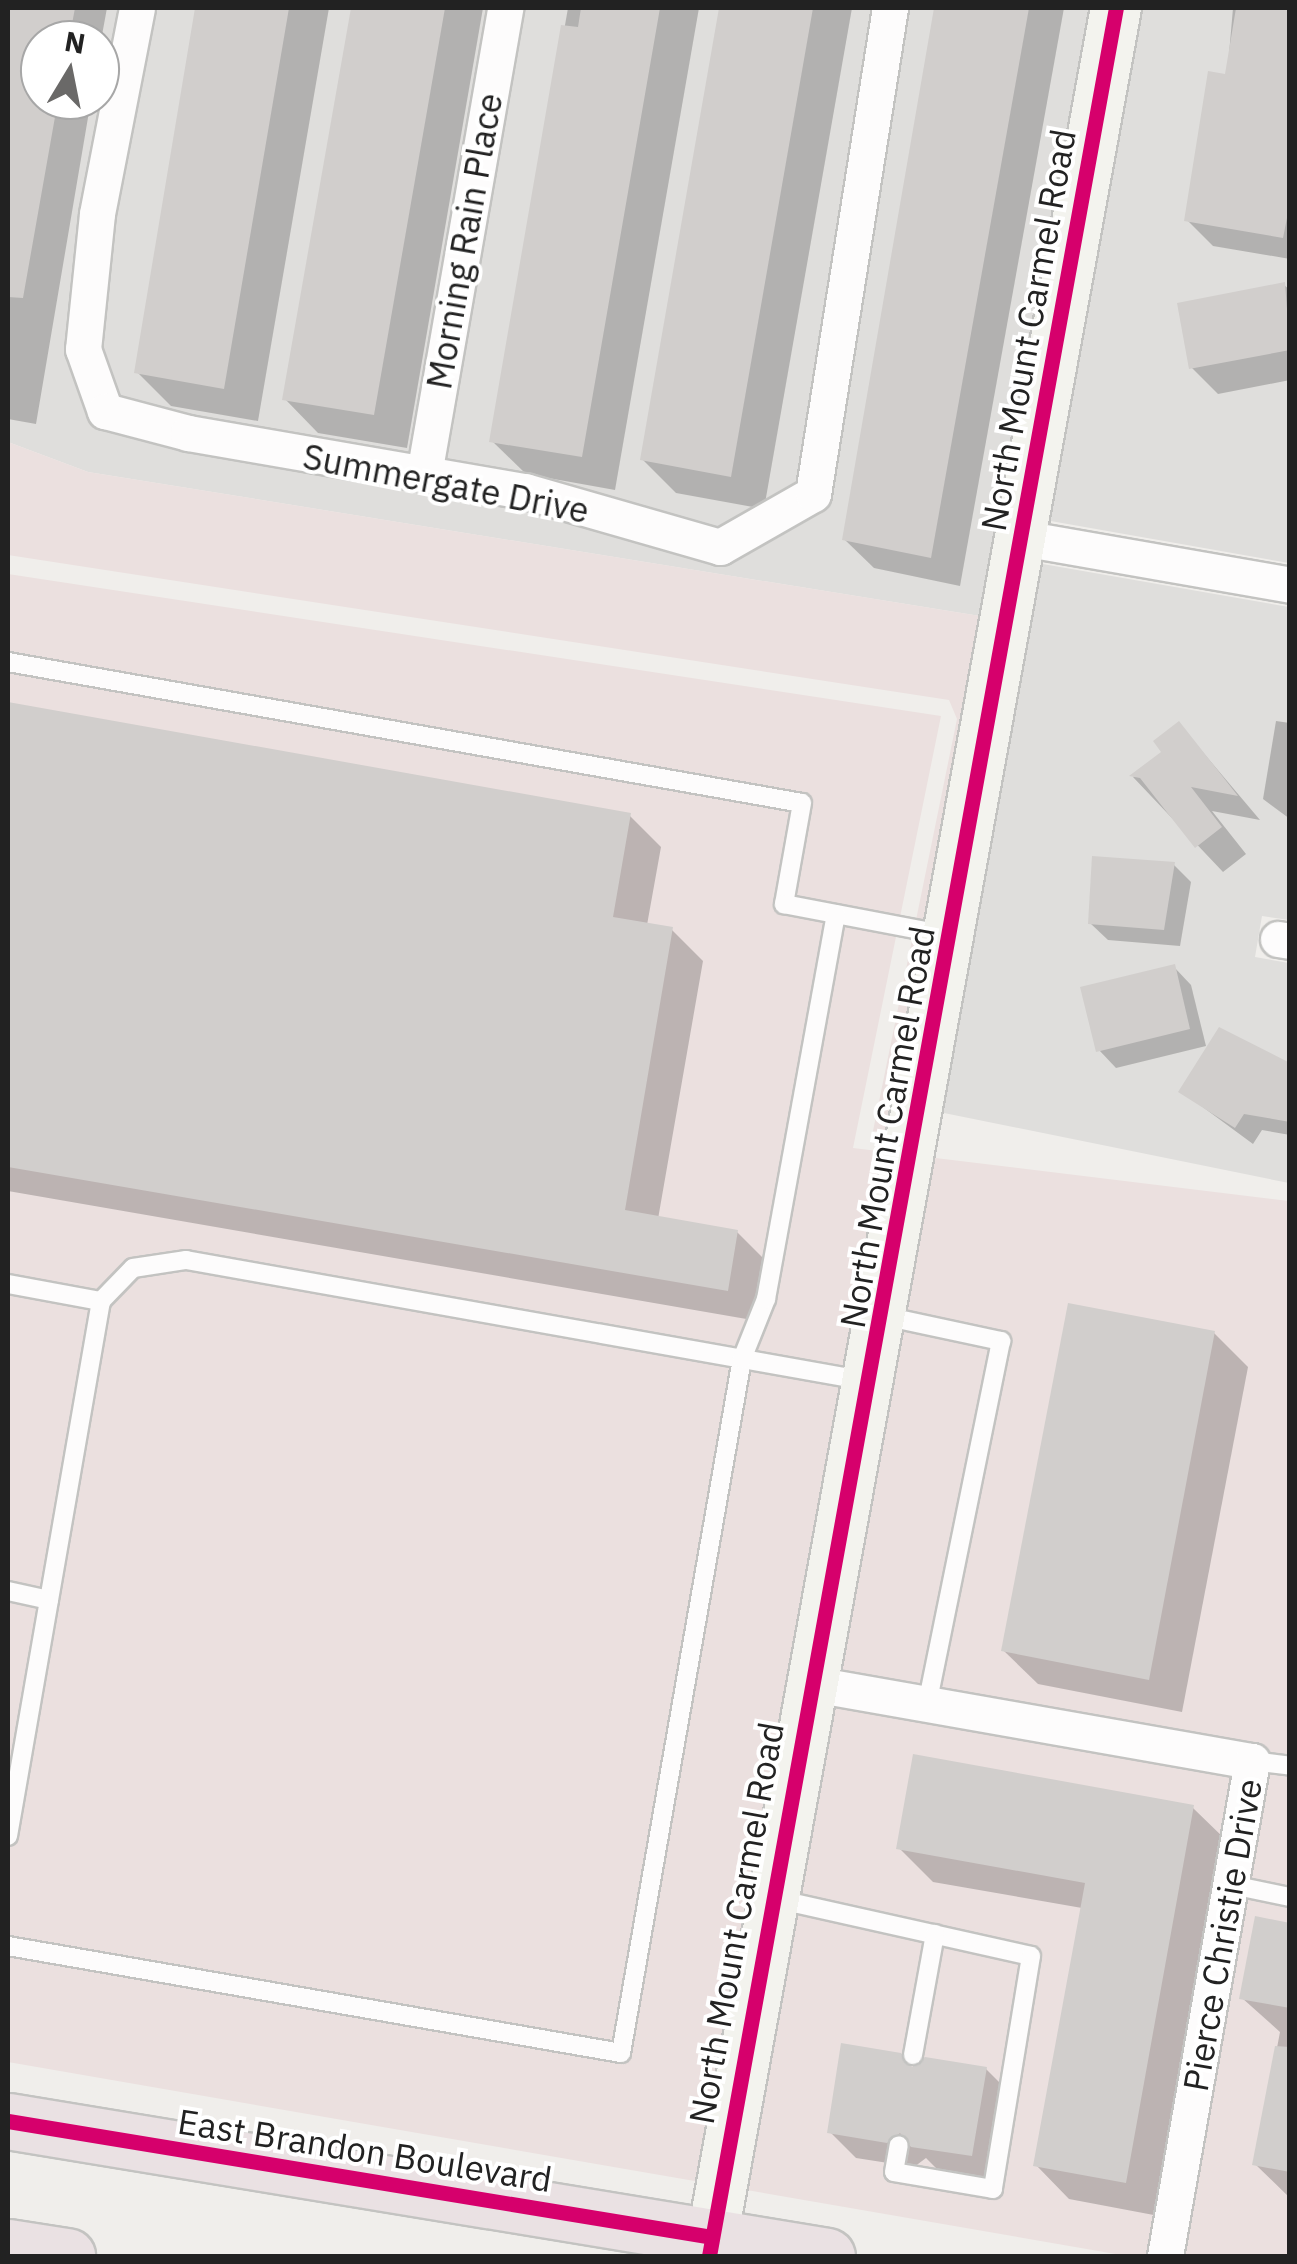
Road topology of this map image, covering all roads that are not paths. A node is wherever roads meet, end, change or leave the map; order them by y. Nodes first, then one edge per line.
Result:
1 (137, 8) edge
2 (505, 8) edge
3 (890, 8) edge
4 (1116, 8) edge
5 (424, 474) junction
6 (1022, 538) junction
7 (1290, 585) edge
8 (8, 662) edge
9 (836, 914) junction
10 (951, 936) junction
11 (8, 1284) edge
12 (101, 1301) junction
13 (883, 1316) junction
14 (742, 1359) junction
15 (872, 1382) junction
16 (8, 1591) edge
17 (49, 1600) junction
18 (808, 1683) junction
19 (927, 1704) junction
20 (1252, 1762) junction
21 (1290, 1766) edge
22 (8, 1836) edge
23 (1232, 1885) junction
24 (1290, 1897) edge
25 (770, 1898) junction
26 (935, 1934) junction
27 (8, 1946) edge
28 (913, 2055) dead end
29 (8, 2121) edge
30 (898, 2144) dead end
31 (8, 2247) edge
32 (711, 2247) edge
33 (67, 2256) edge
34 (827, 2256) edge
35 (1164, 2256) edge

1 - 5 street, Summergate Drive
2 - 5 street, Morning Rain Place
3 - 5 street, Summergate Drive
4 - 6 street, North Mount Carmel Road
6 - 7 street
6 - 10 street, North Mount Carmel Road
8 - 9 lane
9 - 10 lane
9 - 14 lane
10 - 13 street, North Mount Carmel Road
11 - 12 lane
12 - 14 lane
12 - 17 lane
13 - 15 street, North Mount Carmel Road
13 - 19 lane
14 - 15 lane
14 - 27 lane
15 - 18 street, North Mount Carmel Road
16 - 17 lane
17 - 22 lane
18 - 19 street, Pierce Christie Drive
18 - 25 street, North Mount Carmel Road
19 - 20 street, Pierce Christie Drive
20 - 21 lane
20 - 23 street, Pierce Christie Drive
23 - 24 lane
23 - 35 street, Pierce Christie Drive
25 - 26 lane
25 - 32 street, North Mount Carmel Road
26 - 28 lane
26 - 30 lane
29 - 32 highway, East Brandon Boulevard
31 - 33 highway
32 - 34 highway, East Brandon Boulevard

